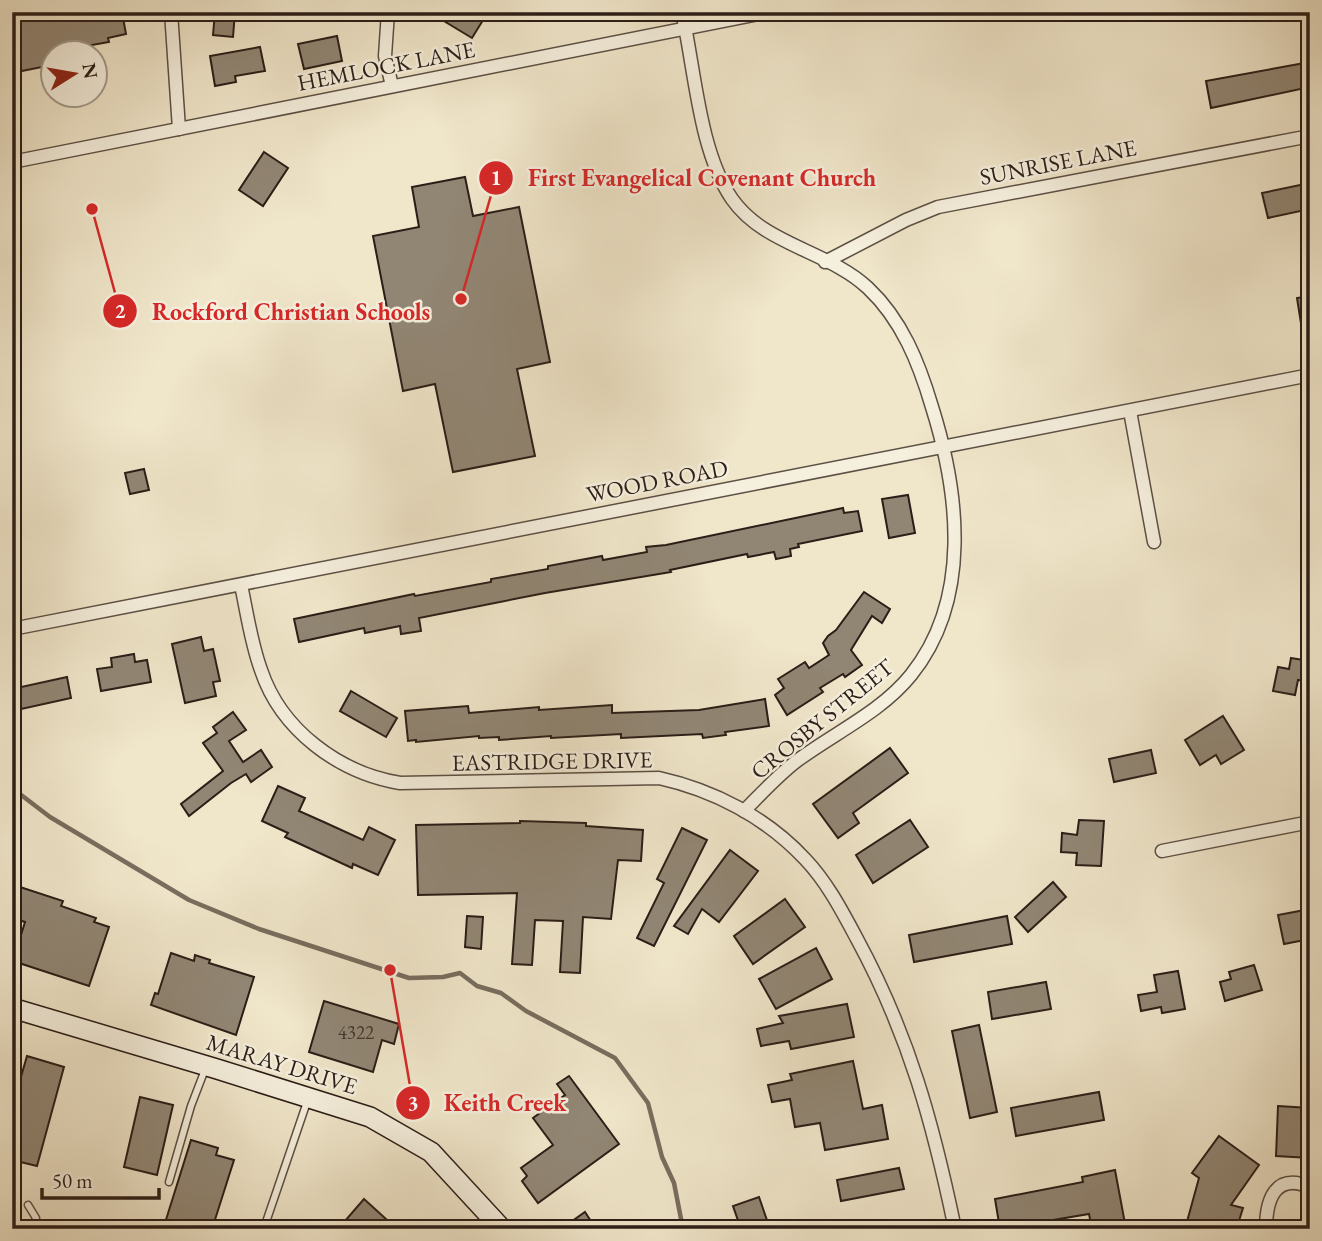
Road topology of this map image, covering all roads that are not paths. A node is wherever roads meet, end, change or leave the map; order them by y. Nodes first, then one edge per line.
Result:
1 (171, 12) edge
2 (388, 12) edge
3 (682, 12) edge
4 (768, 12) edge
5 (686, 29) junction
6 (392, 86) junction
7 (179, 129) junction
8 (1310, 136) edge
9 (12, 162) edge
10 (825, 262) junction
11 (1310, 375) edge
12 (1130, 411) junction
13 (944, 445) junction
14 (1154, 542) dead end
15 (241, 585) junction
16 (12, 629) edge
17 (744, 811) junction
18 (1310, 822) edge
19 (1162, 850) dead end
20 (12, 1008) edge
21 (206, 1066) junction
22 (309, 1098) junction
23 (169, 1182) dead end
24 (1310, 1187) edge
25 (28, 1205) dead end
26 (264, 1228) edge
27 (26, 1229) edge
28 (502, 1229) edge
29 (955, 1229) edge
30 (1266, 1229) edge

1 - 7 street
2 - 6 street
3 - 5 street, CROSBY STREET
4 - 5 street, HEMLOCK LANE
5 - 6 street, HEMLOCK LANE
5 - 10 street, CROSBY STREET
6 - 7 street, HEMLOCK LANE
7 - 9 street, HEMLOCK LANE
8 - 10 street, SUNRISE LANE
10 - 13 street, CROSBY STREET
11 - 12 street, WOOD ROAD
12 - 13 street, WOOD ROAD
12 - 14 street
13 - 15 street, WOOD ROAD
13 - 17 street, CROSBY STREET
15 - 16 street, WOOD ROAD
15 - 17 street, EASTRIDGE DRIVE
17 - 29 street, EASTRIDGE DRIVE
18 - 19 street
20 - 21 street, MARAY DRIVE
21 - 22 street, MARAY DRIVE
21 - 23 lane
22 - 26 lane
22 - 28 street, MARAY DRIVE
24 - 30 street
25 - 27 lane

